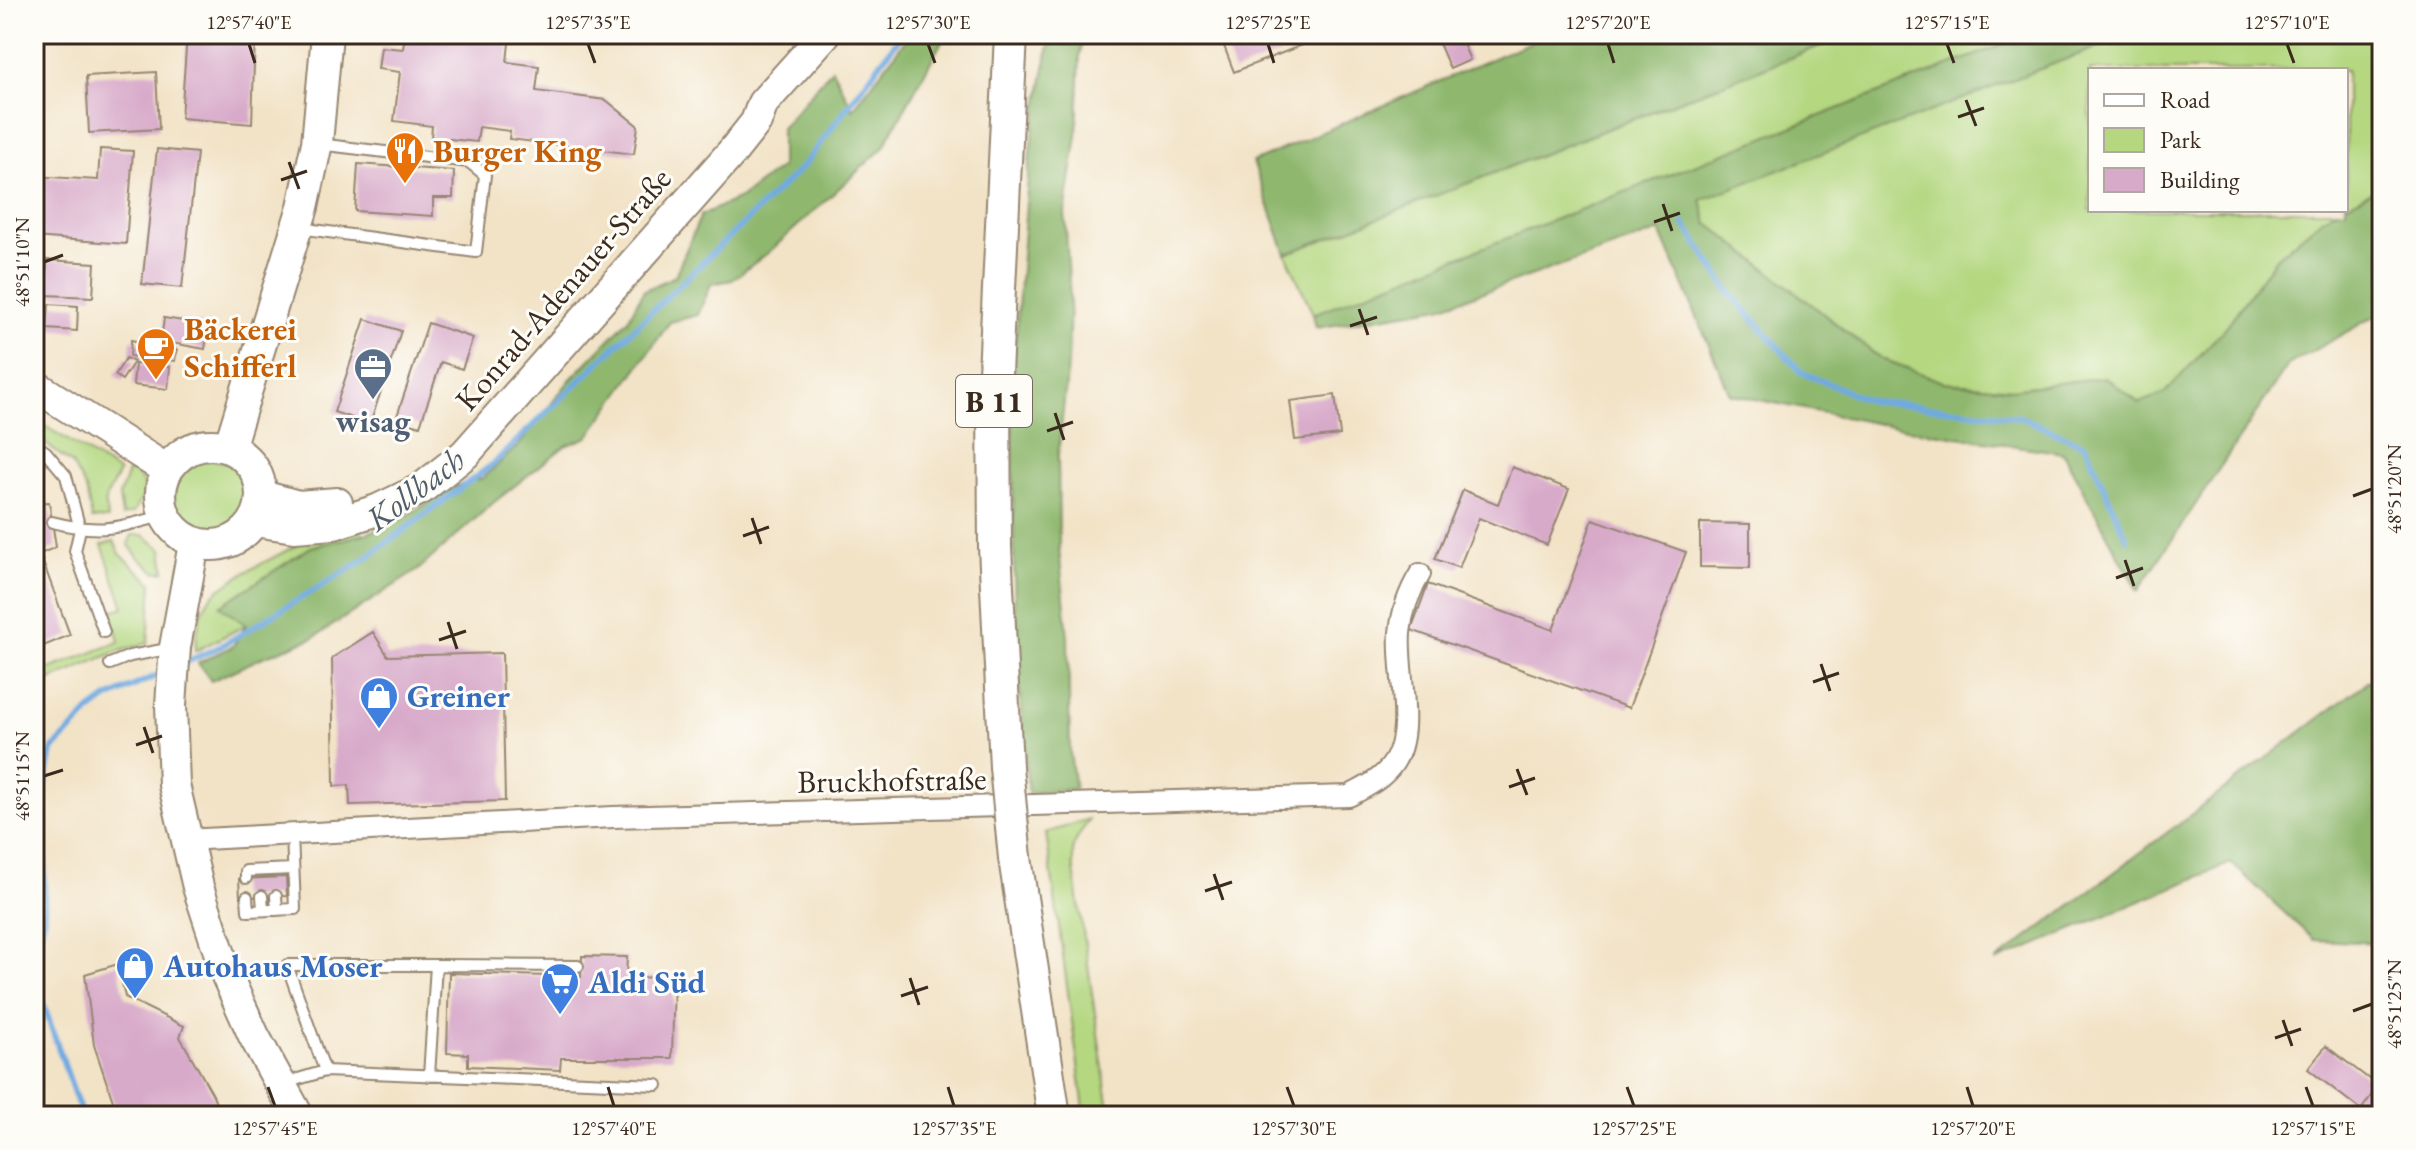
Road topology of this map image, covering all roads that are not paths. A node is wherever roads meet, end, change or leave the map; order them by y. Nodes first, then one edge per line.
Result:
1 (327, 34) edge
2 (825, 34) edge
3 (1011, 34) edge
4 (317, 143) junction
5 (297, 228) junction
6 (34, 385) edge
7 (34, 444) edge
8 (229, 448) junction
9 (167, 470) junction
10 (259, 508) junction
11 (165, 515) junction
12 (52, 522) dead end
13 (80, 529) junction
14 (194, 544) junction
15 (1420, 574) dead end
16 (104, 632) dead end
17 (175, 647) junction
18 (110, 664) dead end
19 (292, 834) junction
20 (185, 840) junction
21 (293, 869) junction
22 (246, 878) dead end
23 (262, 896) dead end
24 (276, 896) dead end
25 (247, 897) dead end
26 (263, 910) junction
27 (277, 910) junction
28 (436, 965) junction
29 (578, 966) dead end
30 (325, 1071) junction
31 (429, 1076) junction
32 (279, 1085) junction
33 (657, 1085) dead end
34 (293, 1114) edge
35 (1054, 1116) edge

1 - 4 street
2 - 10 street, Konrad-Adenauer-Straße
3 - 35 main road, B 11, bridge
4 - 5 street
4 - 5 lane
5 - 8 street
6 - 9 street
7 - 13 lane
8 - 9 street
8 - 10 street
9 - 11 street
10 - 14 street
11 - 13 lane
11 - 14 street
12 - 13 lane
13 - 16 lane
14 - 17 street
15 - 19 street, Bruckhofstraße
17 - 18 lane
17 - 20 street
19 - 20 street, Bruckhofstraße
19 - 21 lane
20 - 32 street
21 - 22 lane
21 - 27 lane
23 - 26 lane
24 - 27 lane
25 - 26 lane
26 - 27 lane
28 - 29 lane
28 - 30 lane
28 - 31 lane
30 - 31 lane
30 - 32 lane
31 - 33 lane
32 - 34 street

